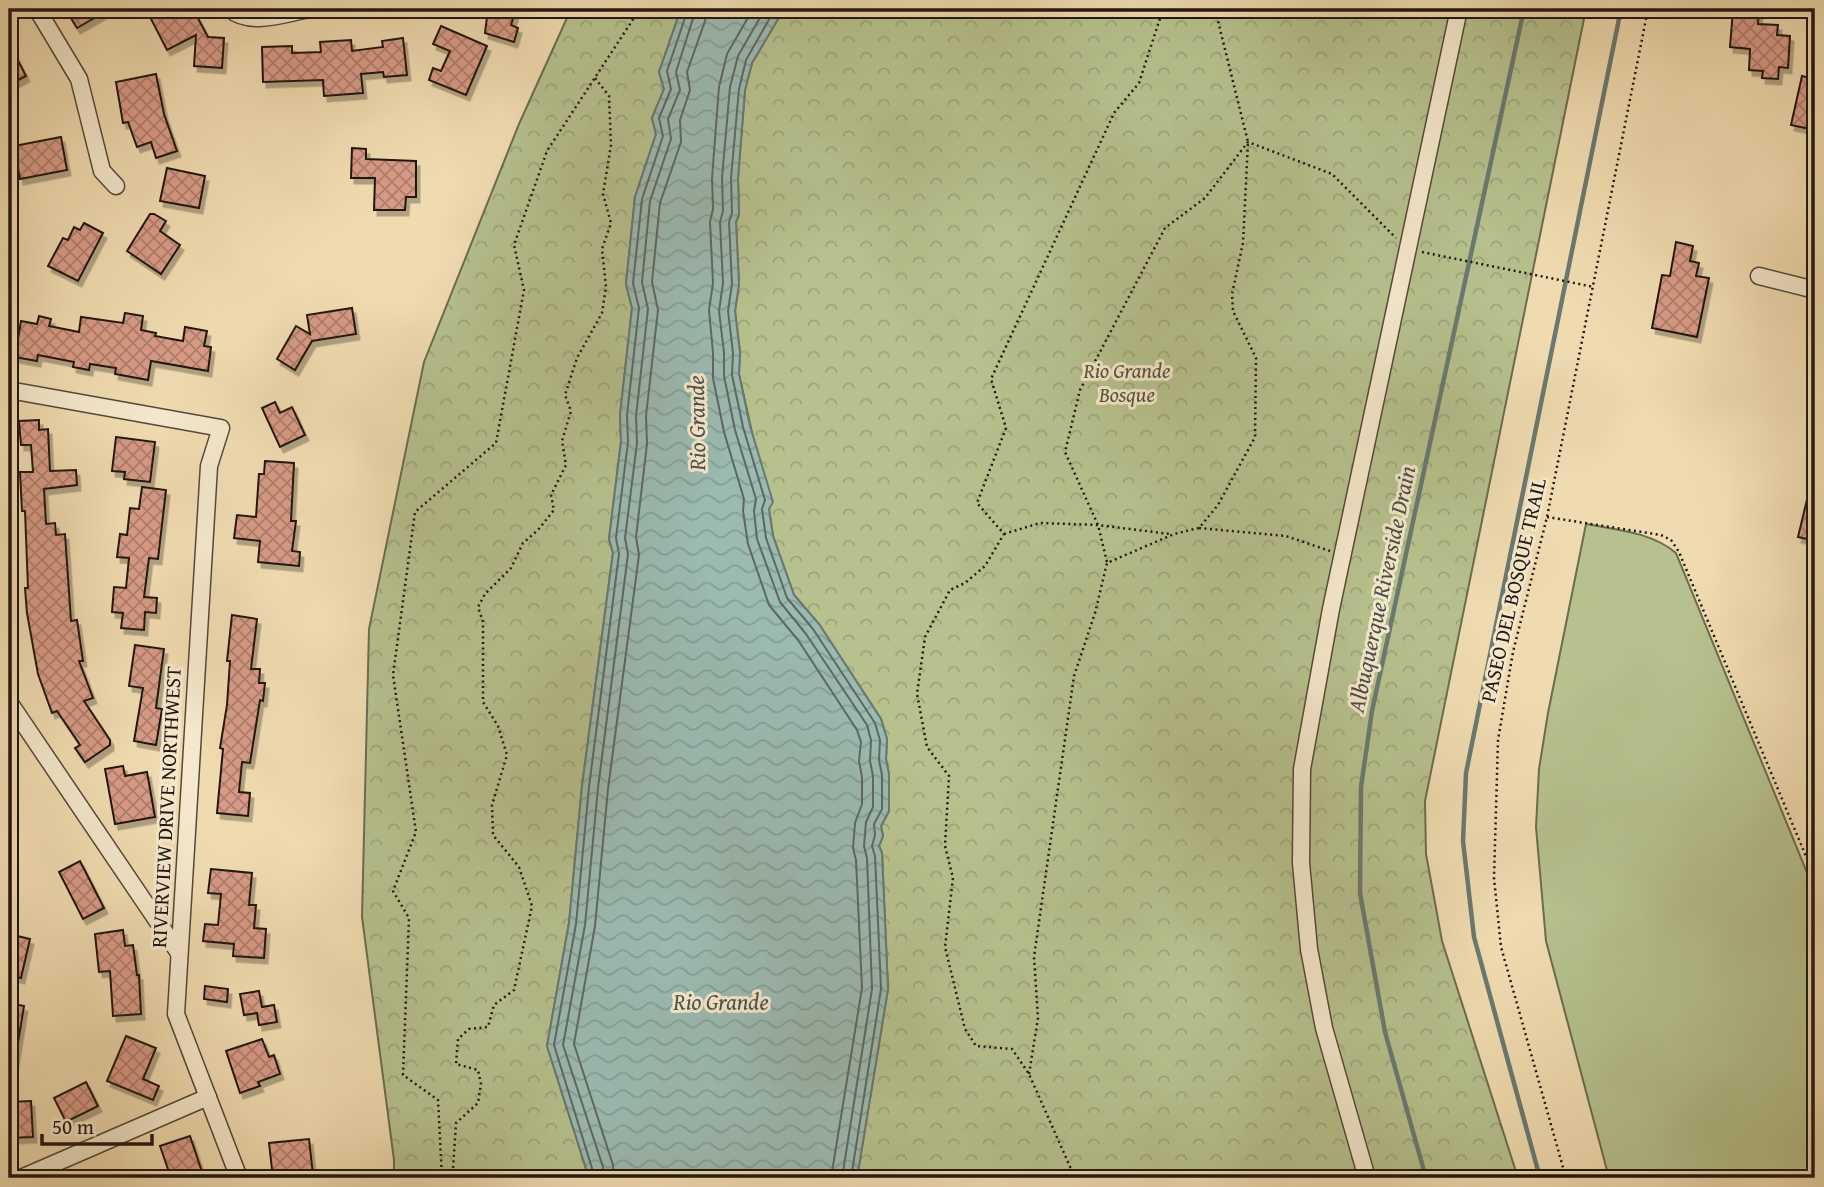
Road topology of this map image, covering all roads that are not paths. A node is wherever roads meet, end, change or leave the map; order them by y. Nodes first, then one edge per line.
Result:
1 (37, 9) edge
2 (229, 9) edge
3 (310, 9) edge
4 (1459, 9) edge
5 (116, 186) dead end
6 (1759, 276) dead end
7 (1815, 290) edge
8 (9, 390) edge
9 (9, 702) edge
10 (179, 953) junction
11 (208, 1097) junction
12 (21, 1178) edge
13 (239, 1178) edge
14 (1367, 1178) edge

1 - 5 street
2 - 3 street
4 - 14 street
6 - 7 street
8 - 10 street, RIVERVIEW DRIVE NORTHWEST
9 - 10 street
10 - 11 street, RIVERVIEW DRIVE NORTHWEST
11 - 12 street
11 - 13 street, RIVERVIEW DRIVE NORTHWEST

